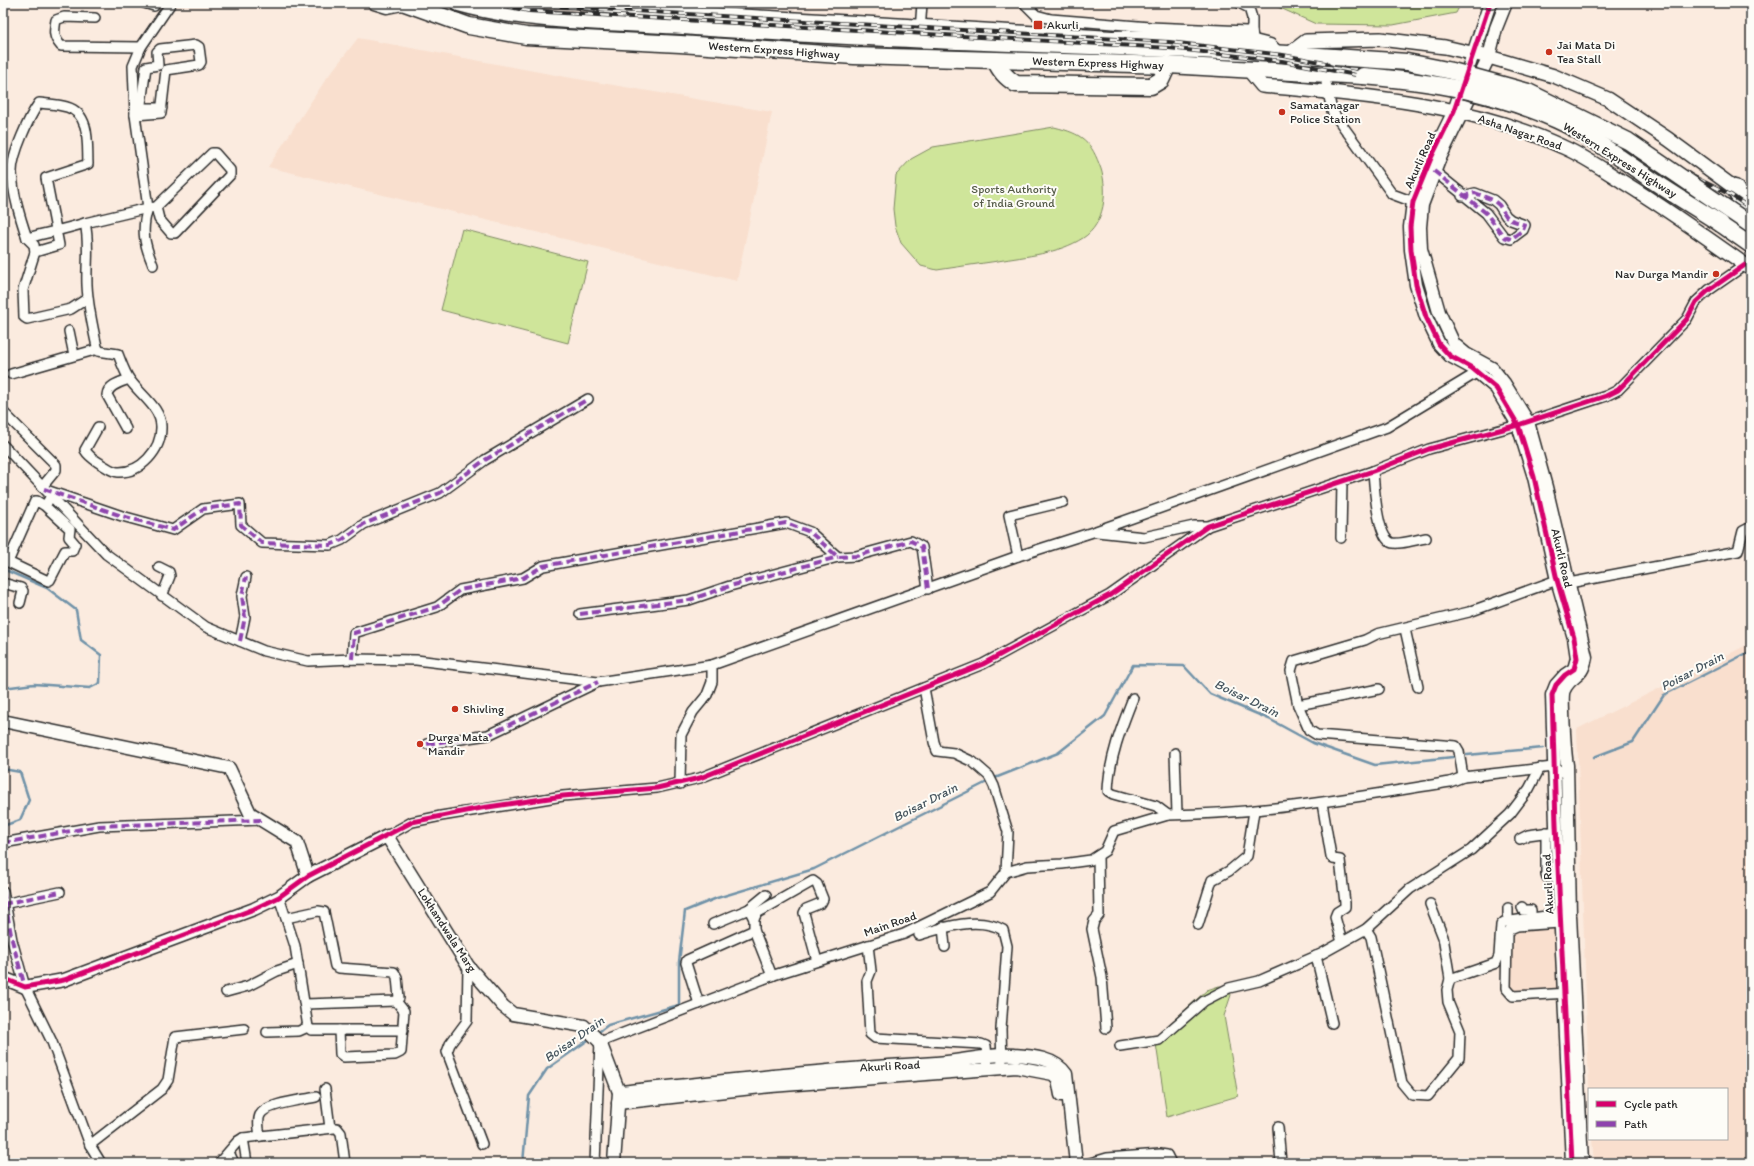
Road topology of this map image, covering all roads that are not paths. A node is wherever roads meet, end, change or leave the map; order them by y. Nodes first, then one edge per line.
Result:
1 (144, 3) edge
2 (171, 3) edge
3 (374, 3) edge
4 (406, 3) edge
5 (459, 3) edge
6 (582, 3) edge
7 (922, 3) edge
8 (1024, 3) edge
9 (1239, 3) edge
10 (1490, 3) edge
11 (1506, 3) edge
12 (154, 6) dead end
13 (95, 18) dead end
14 (834, 28) junction
15 (920, 32) junction
16 (1149, 32) junction
17 (1254, 42) junction
18 (141, 47) junction
19 (1284, 53) junction
20 (1472, 53) junction
21 (1489, 57) junction
22 (995, 60) junction
23 (1094, 63) junction
24 (1168, 65) junction
25 (1248, 70) junction
26 (1324, 73) junction
27 (1093, 85) junction
28 (1328, 92) junction
29 (162, 108) junction
30 (1459, 112) junction
31 (135, 115) junction
32 (1434, 171) junction
33 (1735, 188) junction
34 (1462, 196) junction
35 (1751, 200) edge
36 (1418, 203) junction
37 (152, 208) junction
38 (85, 223) junction
39 (1751, 225) edge
40 (56, 231) junction
41 (27, 238) junction
42 (1751, 245) edge
43 (35, 252) junction
44 (153, 265) dead end
45 (1748, 267) edge
46 (88, 298) junction
47 (69, 331) dead end
48 (98, 349) junction
49 (74, 355) junction
50 (1478, 372) junction
51 (11, 374) dead end
52 (129, 379) junction
53 (588, 400) dead end
54 (5, 416) edge
55 (1523, 423) junction
56 (98, 428) dead end
57 (126, 429) dead end
58 (3, 445) edge
59 (6, 453) edge
60 (1373, 470) junction
61 (1342, 481) junction
62 (43, 488) junction
63 (51, 496) junction
64 (1063, 502) dead end
65 (45, 506) junction
66 (70, 516) junction
67 (64, 524) junction
68 (1208, 526) junction
69 (1751, 527) edge
70 (1096, 532) junction
71 (1341, 538) dead end
72 (1426, 538) dead end
73 (1018, 556) junction
74 (838, 557) junction
75 (159, 567) dead end
76 (246, 577) dead end
77 (1563, 582) junction
78 (3, 583) edge
79 (928, 589) junction
80 (162, 596) junction
81 (20, 603) dead end
82 (580, 614) dead end
83 (1405, 629) junction
84 (240, 641) junction
85 (352, 659) junction
86 (712, 665) junction
87 (598, 682) junction
88 (1418, 687) dead end
89 (924, 688) junction
90 (1379, 689) dead end
91 (1133, 698) dead end
92 (1298, 705) junction
93 (3, 721) edge
94 (427, 744) dead end
95 (1175, 753) dead end
96 (1554, 764) junction
97 (1540, 768) junction
98 (1569, 770) junction
99 (1463, 777) junction
100 (680, 784) junction
101 (1322, 803) junction
102 (1254, 811) junction
103 (1172, 814) junction
104 (261, 820) junction
105 (1556, 829) junction
106 (387, 836) junction
107 (1520, 839) dead end
108 (3, 843) edge
109 (1098, 856) junction
110 (1006, 872) junction
111 (308, 876) junction
112 (3, 891) edge
113 (60, 892) dead end
114 (766, 895) dead end
115 (279, 897) junction
116 (4, 904) edge
117 (1430, 904) dead end
118 (1522, 907) dead end
119 (1508, 908) dead end
120 (749, 909) junction
121 (1532, 917) junction
122 (1563, 917) junction
123 (286, 918) junction
124 (754, 919) junction
125 (1508, 921) junction
126 (712, 924) dead end
127 (1198, 925) dead end
128 (943, 927) junction
129 (1366, 929) junction
130 (754, 930) junction
131 (919, 934) dead end
132 (1342, 942) junction
133 (868, 945) junction
134 (945, 947) dead end
135 (1316, 956) junction
136 (817, 961) junction
137 (298, 964) junction
138 (468, 966) junction
139 (772, 976) junction
140 (3, 978) edge
141 (1450, 979) junction
142 (25, 987) junction
143 (226, 992) dead end
144 (1569, 993) junction
145 (396, 1001) junction
146 (305, 1004) junction
147 (699, 1004) junction
148 (1332, 1023) dead end
149 (308, 1027) junction
150 (1106, 1028) dead end
151 (244, 1029) dead end
152 (339, 1030) junction
153 (403, 1030) junction
154 (268, 1032) dead end
155 (596, 1038) junction
156 (1120, 1046) dead end
157 (1002, 1062) junction
158 (988, 1063) junction
159 (326, 1089) dead end
160 (316, 1097) dead end
161 (619, 1097) junction
162 (1065, 1100) junction
163 (1278, 1127) dead end
164 (330, 1128) junction
165 (260, 1136) junction
166 (243, 1138) junction
167 (482, 1144) dead end
168 (90, 1145) junction
169 (229, 1152) junction
170 (1577, 1161) edge
171 (101, 1163) edge
172 (219, 1163) edge
173 (234, 1163) edge
174 (247, 1163) edge
175 (345, 1163) edge
176 (595, 1163) edge
177 (614, 1163) edge
178 (1068, 1163) edge
179 (1076, 1163) edge
180 (1090, 1163) edge
181 (1171, 1163) edge
182 (1280, 1163) edge

1 - 12 street
2 - 18 street
3 - 4 street
4 - 22 highway, Western Express Highway
5 - 14 highway, Western Express Highway
6 - 14 street
7 - 15 street
8 - 16 street
9 - 17 street
10 - 20 street, Akurli Road
11 - 21 street, Akurli Road
13 - 18 street
14 - 15 highway, Western Express Highway
15 - 16 street
15 - 17 highway, Western Express Highway
16 - 17 street
17 - 19 highway, Western Express Highway
18 - 31 street
19 - 20 main road
19 - 39 highway, Western Express Highway, bridge
20 - 21 main road
20 - 30 street, Akurli Road
21 - 30 street, Akurli Road
21 - 33 main road
22 - 23 highway, Western Express Highway
22 - 27 highway
23 - 24 highway, Western Express Highway
23 - 27 highway
24 - 25 highway, Western Express Highway
24 - 27 highway
25 - 26 highway, Western Express Highway
25 - 28 main road, Asha Nagar Road
26 - 28 street
26 - 42 highway, Western Express Highway, bridge
28 - 30 main road, Asha Nagar Road
28 - 36 street
29 - 29 street
29 - 31 street
30 - 32 street, Akurli Road
30 - 36 street, Akurli Road
30 - 45 main road, Asha Nagar Road
31 - 37 street
32 - 34 street
32 - 36 street, Akurli Road
33 - 35 main road
33 - 39 highway
34 - 34 street
36 - 50 street, Akurli Road
36 - 55 street, Akurli Road
37 - 37 street
37 - 38 street
37 - 44 street
38 - 40 street
38 - 46 street
40 - 41 street
40 - 41 street
40 - 43 street
41 - 43 street
43 - 46 street
45 - 55 street
46 - 48 street
47 - 49 street
48 - 49 street
48 - 52 street
49 - 51 street
50 - 55 street, Akurli Road
50 - 70 street
52 - 56 street
52 - 57 street
53 - 62 street
54 - 62 street
55 - 60 street
55 - 77 street, Akurli Road
58 - 59 street
59 - 62 street
60 - 61 street
60 - 72 street
61 - 68 street
61 - 71 street
62 - 63 street
63 - 65 street
63 - 66 street
64 - 73 street
65 - 67 street
65 - 67 street
66 - 67 street
66 - 80 street
68 - 70 street
68 - 89 street
69 - 77 street
70 - 73 street
73 - 79 street
74 - 79 street
74 - 82 street
74 - 85 street
75 - 80 street
76 - 84 street
77 - 83 street
77 - 96 street, Akurli Road
77 - 98 street, Akurli Road
78 - 81 street
79 - 86 street
80 - 84 street
83 - 88 street
83 - 92 street
84 - 85 street
85 - 87 street
86 - 87 street
86 - 100 street
87 - 94 street
89 - 100 street
89 - 110 street
90 - 92 street
91 - 103 street
92 - 99 street
93 - 104 street
95 - 103 street
96 - 97 street
96 - 98 street
96 - 105 street, Akurli Road
97 - 99 street
97 - 129 street
98 - 105 street, Akurli Road
99 - 101 street
100 - 106 street
101 - 102 street
101 - 132 street
102 - 103 street
102 - 127 street
103 - 109 street
104 - 108 street
104 - 111 street
105 - 107 street
105 - 122 street, Akurli Road
105 - 122 street, Akurli Road
106 - 111 street
106 - 138 street, Lokhandwala Marg
109 - 110 street
109 - 150 street
110 - 133 street, Main Road
111 - 115 street
112 - 116 street
113 - 116 street
114 - 120 street
115 - 123 street
115 - 142 street
116 - 142 street
117 - 141 street
118 - 121 street
119 - 125 street
120 - 124 street
120 - 126 street
121 - 122 street
121 - 125 street
122 - 144 street, Akurli Road
122 - 144 street
123 - 137 street
123 - 145 street
124 - 130 street
124 - 136 street
125 - 141 street
128 - 131 street
128 - 134 street
128 - 157 street
129 - 132 street
129 - 141 street
130 - 139 street
130 - 147 street
132 - 135 street
133 - 136 street, Main Road
133 - 158 street
135 - 148 street
135 - 156 street
136 - 139 street, Main Road
137 - 143 street
137 - 146 street
138 - 155 street, Lokhandwala Marg
138 - 167 street
139 - 147 street, Main Road
140 - 142 street
142 - 168 street
144 - 170 street, Akurli Road
145 - 146 street
145 - 153 street
146 - 149 street
147 - 155 street, Main Road
149 - 152 street
149 - 154 street
151 - 168 street
152 - 153 street
152 - 153 street
155 - 161 street
155 - 176 street
157 - 158 street, Akurli Road
157 - 162 street, Akurli Road
158 - 161 street, Akurli Road
159 - 164 street
160 - 165 street
161 - 177 street
162 - 178 street, Akurli Road
162 - 179 street, Akurli Road
163 - 182 street
164 - 165 street
164 - 175 street
165 - 166 street
166 - 169 street
166 - 174 street
168 - 171 street
169 - 172 street
169 - 173 street
180 - 181 street

